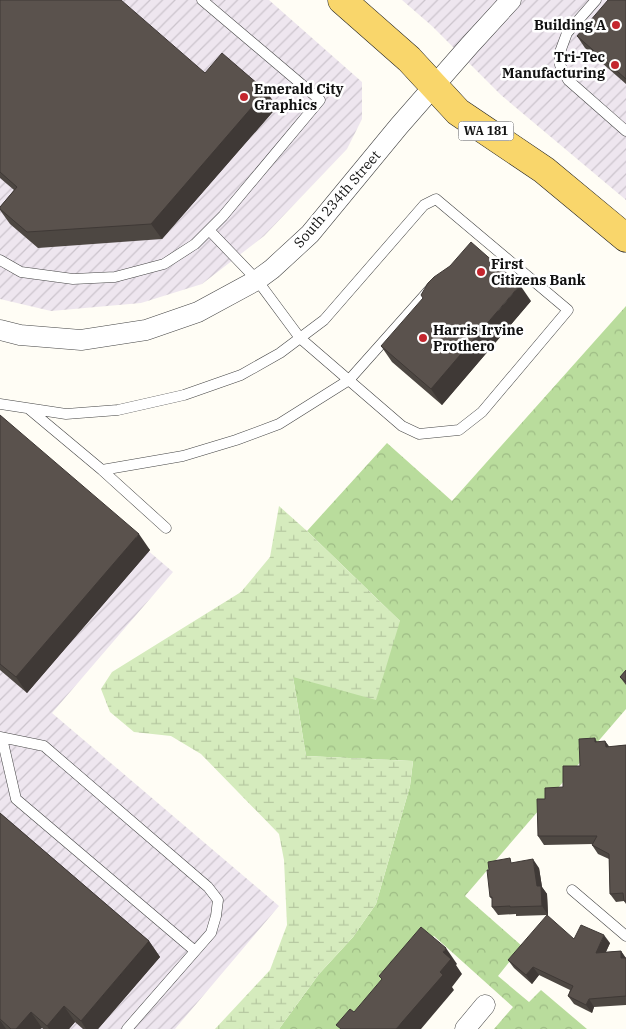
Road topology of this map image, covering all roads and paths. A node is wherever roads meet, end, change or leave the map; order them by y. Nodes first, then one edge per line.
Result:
1 (202, 0) edge
2 (342, 0) edge
3 (511, 0) edge
4 (596, 0) edge
5 (434, 86) junction
6 (626, 131) edge
7 (209, 230) junction
8 (626, 238) edge
9 (0, 260) edge
10 (440, 278) edge
11 (257, 280) junction
12 (0, 330) edge
13 (300, 338) junction
14 (349, 380) junction
15 (0, 404) edge
16 (28, 408) junction
17 (102, 470) junction
18 (166, 528) dead end
19 (1, 738) edge
20 (572, 890) dead end
21 (626, 936) edge
22 (195, 951) junction
23 (485, 1005) dead end
24 (127, 1029) edge
25 (465, 1029) edge

1 - 7 lane
2 - 5 main road, WA 181
3 - 5 street, South 234th Street
4 - 6 lane
5 - 8 main road, WA 181
5 - 11 street, South 234th Street
7 - 9 lane
7 - 11 lane
10 - 14 lane
11 - 12 street, South 234th Street
11 - 13 lane
13 - 14 lane
13 - 14 lane
13 - 16 lane
14 - 17 lane
15 - 16 lane
16 - 17 lane
17 - 18 lane
19 - 22 lane
19 - 22 lane
20 - 21 lane
22 - 24 lane
23 - 25 street

